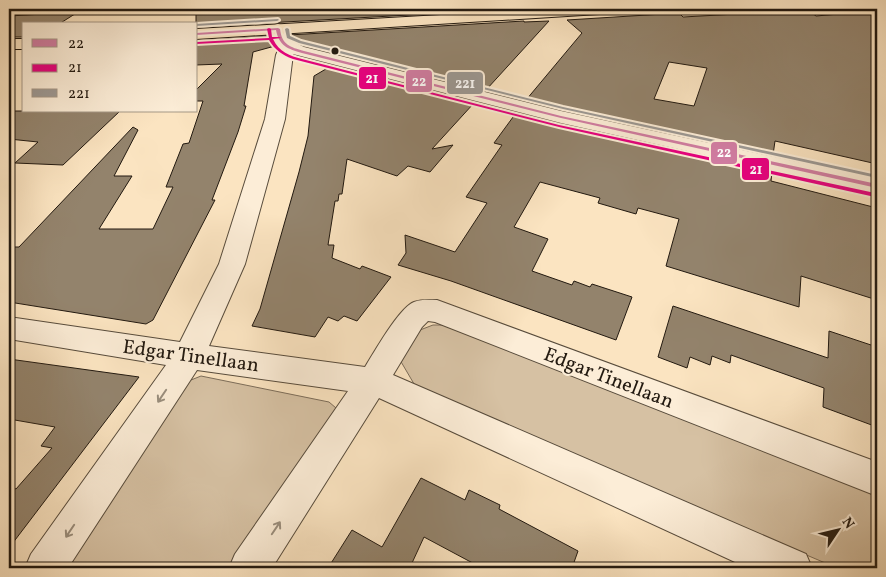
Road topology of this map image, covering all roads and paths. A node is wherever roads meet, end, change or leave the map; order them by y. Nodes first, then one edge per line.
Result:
1 (615, 9) edge
2 (198, 34) edge
3 (283, 38) junction
4 (9, 44) edge
5 (22, 44) edge
6 (877, 186) edge
7 (9, 328) edge
8 (189, 356) junction
9 (373, 381) junction
10 (877, 479) edge
11 (44, 568) edge
12 (249, 568) edge
13 (792, 568) edge

1 - 3 main road
2 - 3 main road
3 - 6 street
3 - 8 street
4 - 5 main road
7 - 8 street, Edgar Tinellaan
8 - 9 street, Edgar Tinellaan
8 -> 11 street
9 - 10 street, Edgar Tinellaan
12 -> 9 street
9 - 13 street, Edgar Tinellaan

